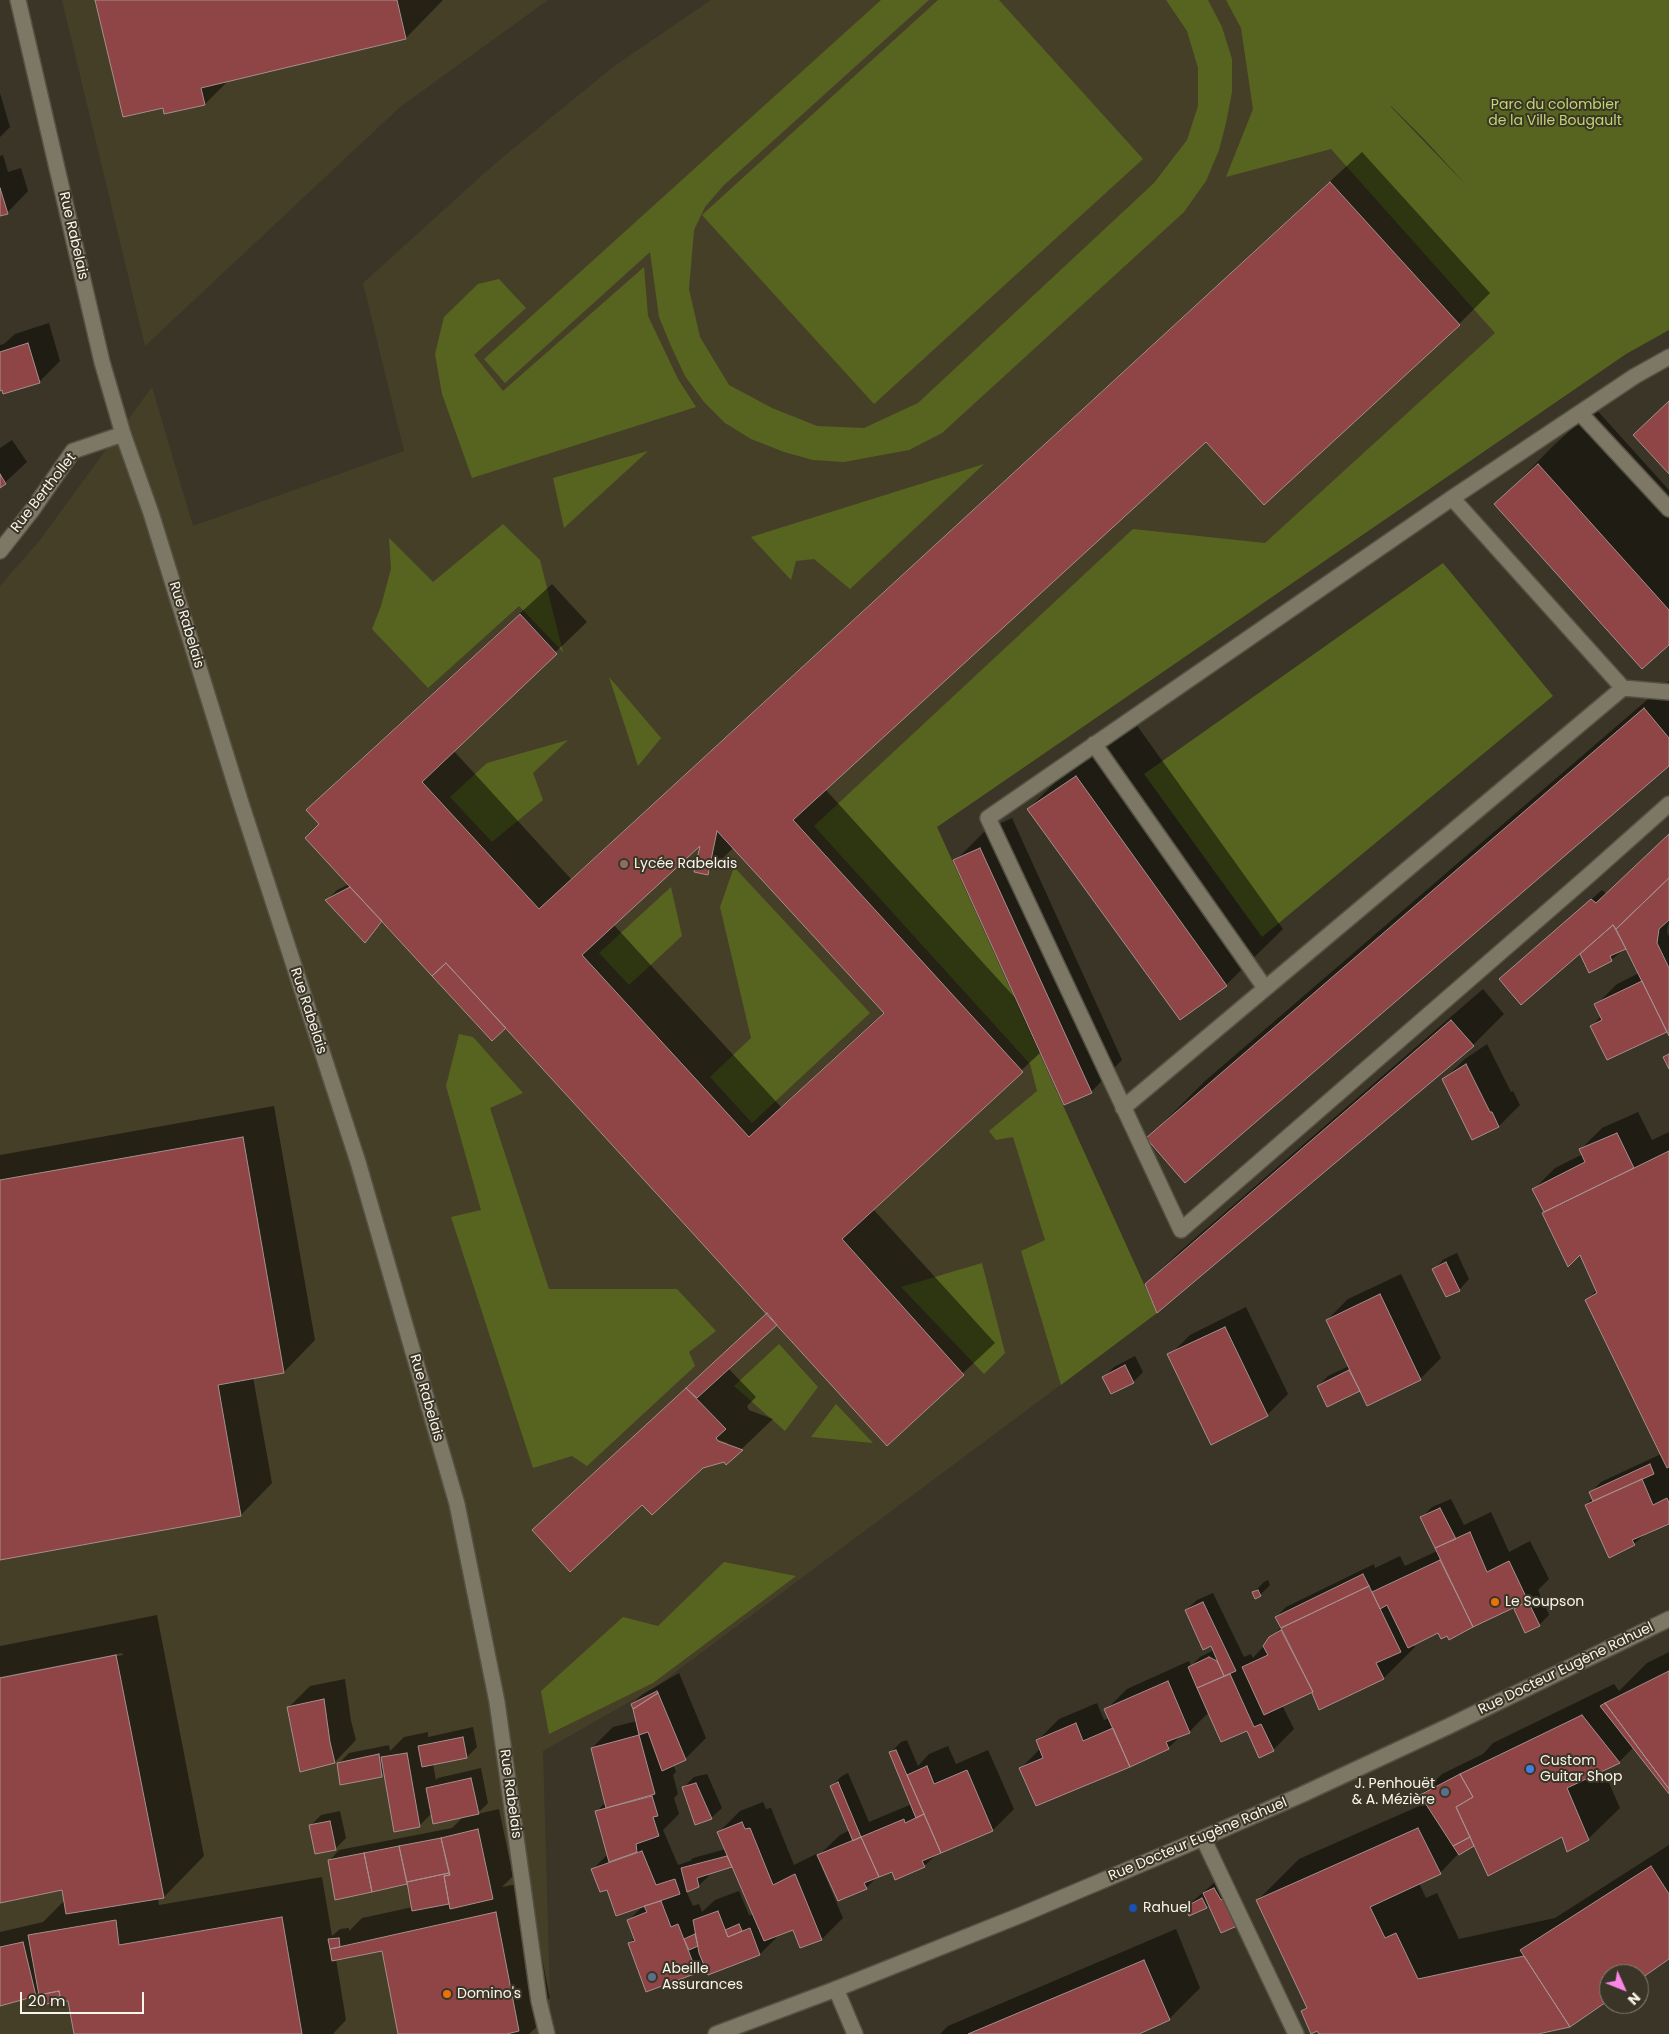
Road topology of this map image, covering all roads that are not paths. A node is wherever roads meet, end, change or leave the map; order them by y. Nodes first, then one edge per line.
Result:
1 (18, 0) edge
2 (1669, 357) edge
3 (1580, 413) junction
4 (123, 434) junction
5 (1452, 498) junction
6 (1669, 509) edge
7 (0, 551) edge
8 (1623, 688) junction
9 (1669, 692) edge
10 (1094, 744) junction
11 (1669, 804) edge
12 (1265, 988) junction
13 (1123, 1108) junction
14 (1669, 1619) edge
15 (1203, 1838) junction
16 (836, 1989) junction
17 (547, 2034) edge
18 (716, 2034) edge
19 (855, 2034) edge
20 (1296, 2034) edge

1 - 4 street, Rue Rabelais
2 - 3 street
3 - 5 street
3 - 6 street
4 - 7 street, Rue Berthollet
4 - 17 street, Rue Rabelais
5 - 8 street
5 - 10 street
8 - 9 street
8 - 12 street
10 - 12 street
10 - 13 street
11 - 13 street
12 - 13 street
14 - 15 street, Rue Docteur Eugène Rahuel
15 - 16 street, Rue Docteur Eugène Rahuel
15 - 20 street
16 - 18 street, Rue Docteur Eugène Rahuel
16 - 19 street

